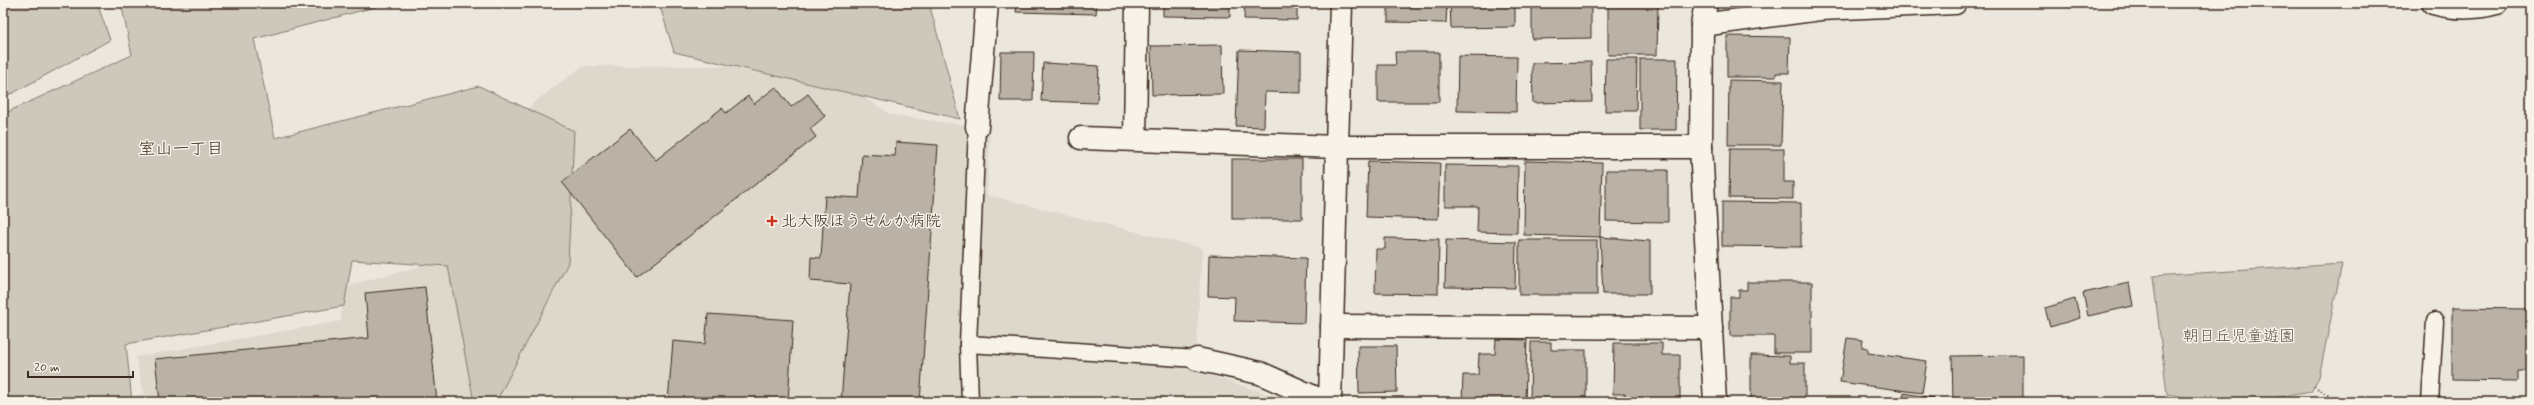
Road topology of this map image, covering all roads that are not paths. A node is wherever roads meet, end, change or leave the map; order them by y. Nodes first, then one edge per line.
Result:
1 (987, 3) edge
2 (1137, 3) edge
3 (1341, 3) edge
4 (1706, 3) edge
5 (1955, 3) edge
6 (2433, 3) edge
7 (2497, 3) edge
8 (1702, 25) junction
9 (977, 127) joint
10 (1081, 138) dead end
11 (1135, 139) junction
12 (1337, 147) junction
13 (1701, 147) junction
14 (2435, 321) dead end
15 (1332, 326) junction
16 (1711, 328) junction
17 (968, 344) junction
18 (1197, 359) joint
19 (970, 402) edge
20 (1325, 402) edge
21 (1330, 402) edge
22 (1715, 402) edge
23 (2430, 402) edge

1 - 9 street
2 - 11 street
3 - 12 street
4 - 8 street
5 - 8 street
6 - 7 street
8 - 13 street
9 - 17 lane
10 - 11 street
11 - 12 street
12 - 13 street
12 - 15 street
13 - 16 street
14 - 23 lane
15 - 16 street
15 - 21 street
16 - 22 street
17 - 18 lane
17 - 19 lane
18 - 20 street

